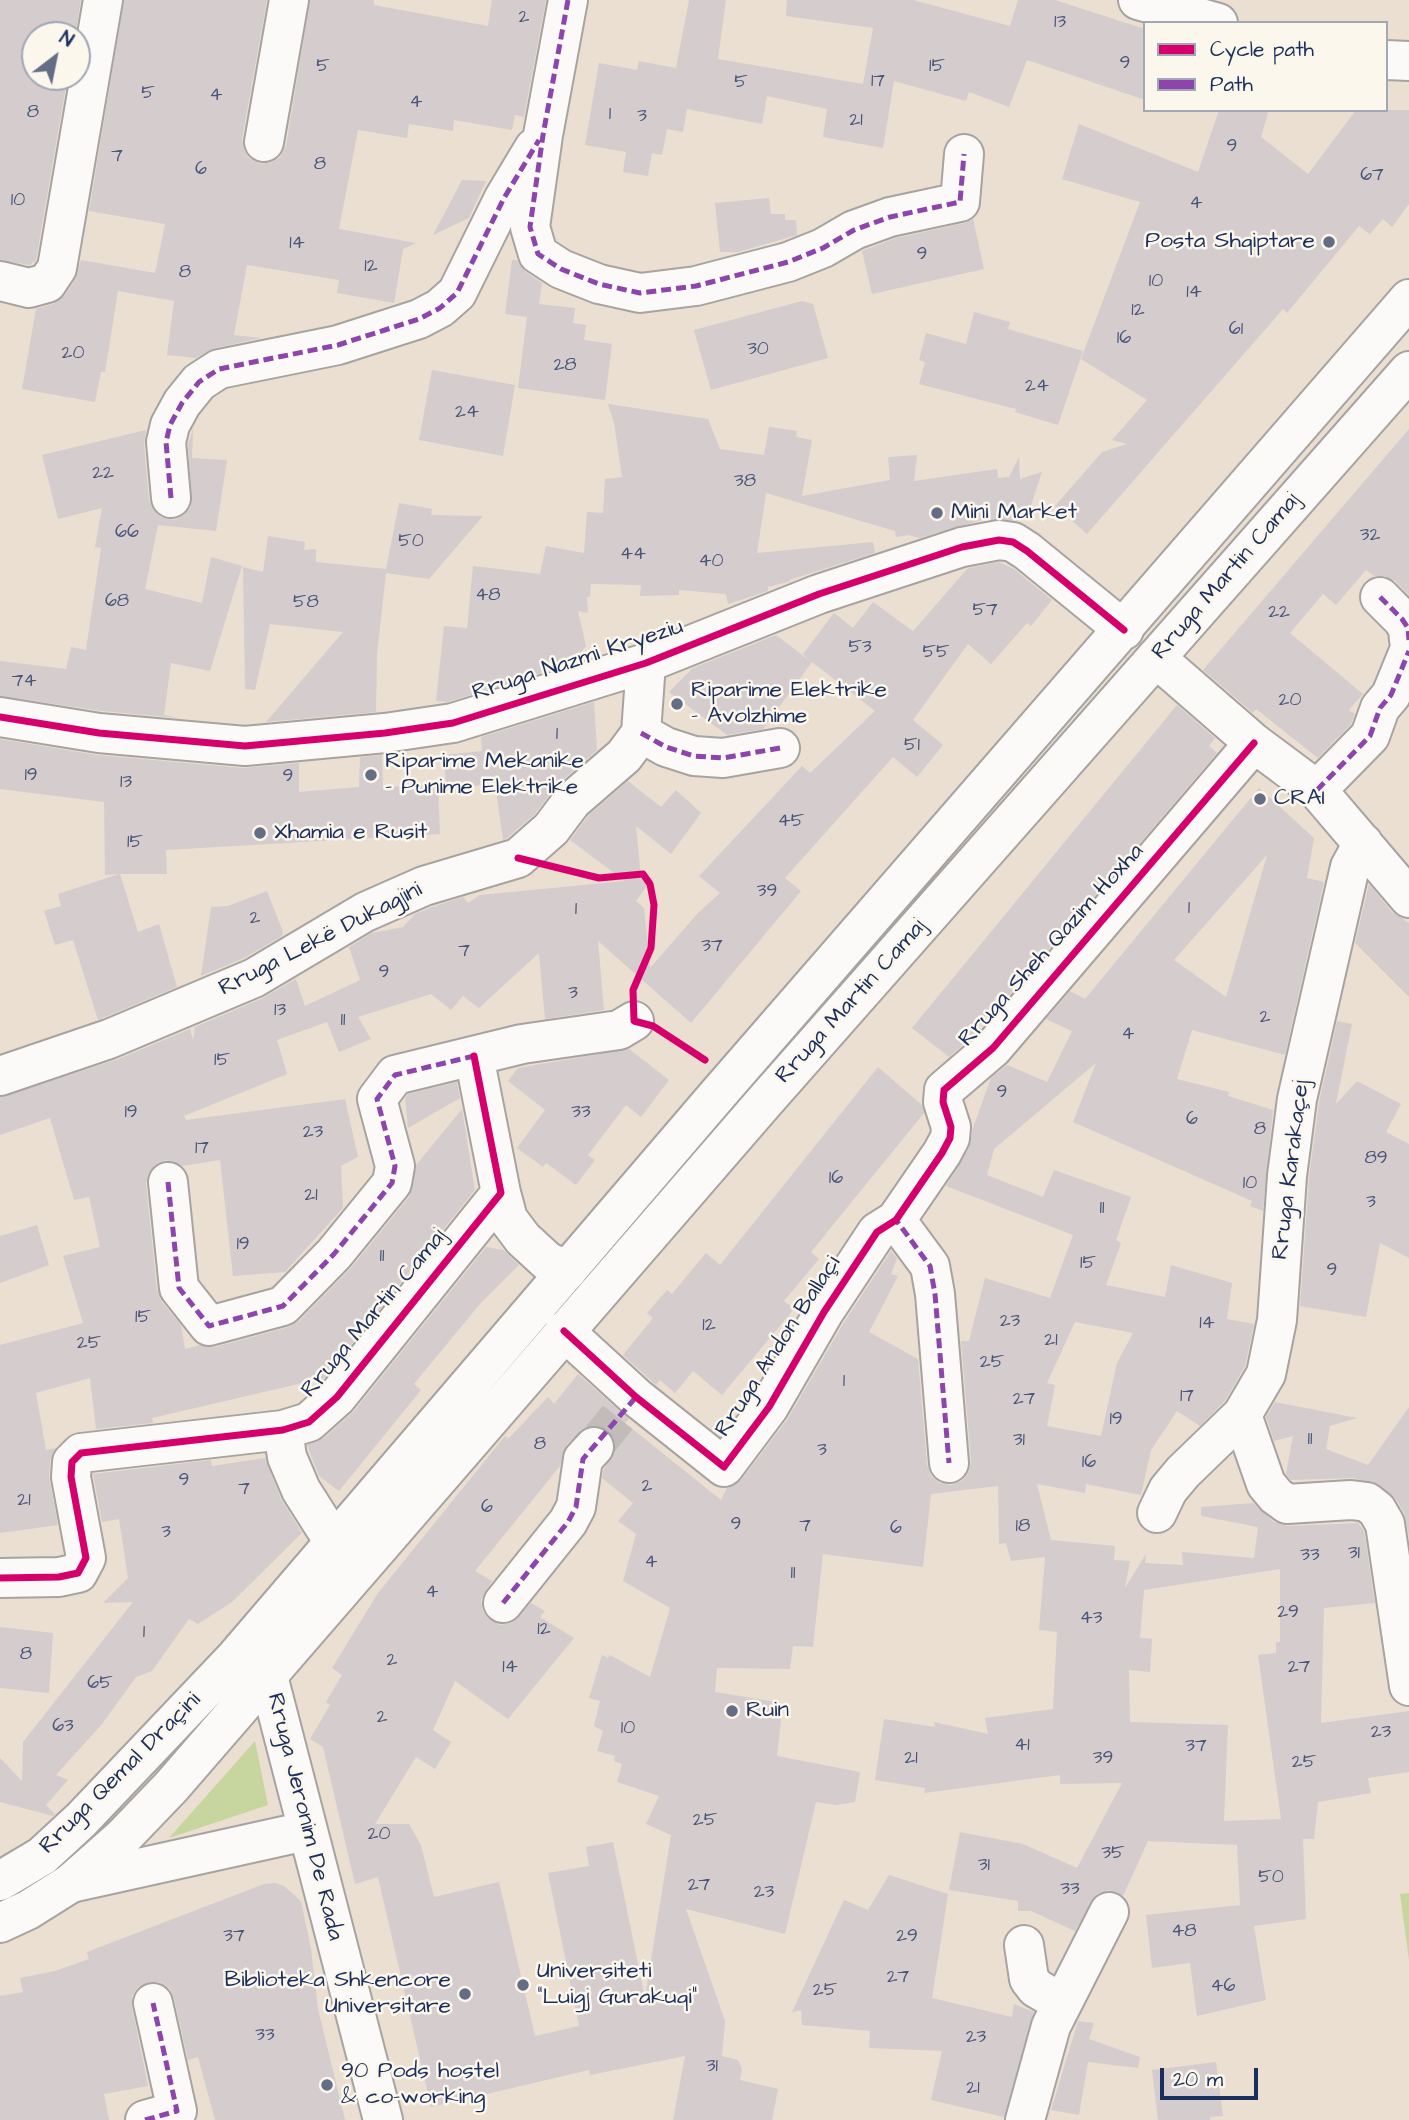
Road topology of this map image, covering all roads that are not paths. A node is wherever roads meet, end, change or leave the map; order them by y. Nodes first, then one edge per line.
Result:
1 (103, 0) edge
2 (289, 0) edge
3 (568, 0) edge
4 (1138, 0) edge
5 (1211, 21) edge
6 (1388, 60) edge
7 (1409, 61) edge
8 (543, 135) junction
9 (264, 142) dead end
10 (964, 154) dead end
11 (0, 281) edge
12 (1409, 299) edge
13 (1409, 371) edge
14 (171, 498) dead end
15 (1380, 597) dead end
16 (1124, 630) junction
17 (1409, 640) edge
18 (1409, 651) edge
19 (1156, 658) junction
20 (646, 663) junction
21 (0, 717) edge
22 (640, 733) junction
23 (1254, 743) junction
24 (780, 748) dead end
25 (1317, 790) junction
26 (1363, 843) junction
27 (1409, 898) edge
28 (634, 1021) dead end
29 (474, 1056) junction
30 (0, 1076) edge
31 (168, 1182) dead end
32 (501, 1193) junction
33 (896, 1220) junction
34 (567, 1271) junction
35 (565, 1331) junction
36 (1242, 1415) junction
37 (283, 1430) junction
38 (594, 1447) tunnel mouth
39 (949, 1463) dead end
40 (1157, 1513) dead end
41 (334, 1542) junction
42 (0, 1578) edge
43 (503, 1603) dead end
44 (235, 1658) joint
45 (268, 1676) junction
46 (1409, 1686) edge
47 (306, 1831) junction
48 (0, 1881) edge
49 (71, 1883) junction
50 (1109, 1912) dead end
51 (0, 1923) edge
52 (1024, 1944) dead end
53 (153, 2003) dead end
54 (1062, 2003) junction
55 (145, 2120) edge
56 (383, 2120) edge
57 (1025, 2120) edge

1 - 11 street
2 - 9 street
3 - 8 street
4 - 5 street
6 - 7 street
8 - 10 street
8 - 14 street
12 - 16 street, Rruga Martin Camaj
13 - 19 street, Rruga Martin Camaj
15 - 17 street
16 - 20 street, Rruga Nazmi Kryeziu
16 - 34 street, Rruga Martin Camaj
18 - 25 street
19 - 23 street
19 - 35 street, Rruga Martin Camaj
20 - 21 street, Rruga Nazmi Kryeziu
20 - 22 street
22 - 24 street
22 - 30 street, Rruga Lekë Dukagjini
23 - 25 street
23 - 33 street, Rruga Sheh Qazim Hoxha
25 - 26 street
26 - 27 street
26 - 36 street, Rruga Karakaçej
28 - 29 street
29 - 31 street
29 - 32 street
32 - 34 street
32 - 37 street, Rruga Martin Camaj
33 - 35 street, Rruga Andon Ballaçi
33 - 39 street
34 - 41 street, Rruga Martin Camaj
35 - 45 street, Rruga Martin Camaj
36 - 40 street, Rruga Karakaçej
36 - 46 street
37 - 41 street
37 - 42 street, Rruga Martin Camaj
38 - 43 street
41 - 44 street, Rruga Martin Camaj
44 - 48 street, Rruga Qemal Draçini
45 - 47 street, Rruga Jeronim De Rada
45 - 49 street, Rruga Martin Camaj
47 - 49 street, Rruga Qemal Draçini
47 - 56 street, Rruga Jeronim De Rada
49 - 51 street, Rruga Qemal Draçini
50 - 54 street
52 - 54 street
53 - 55 street
54 - 57 street

